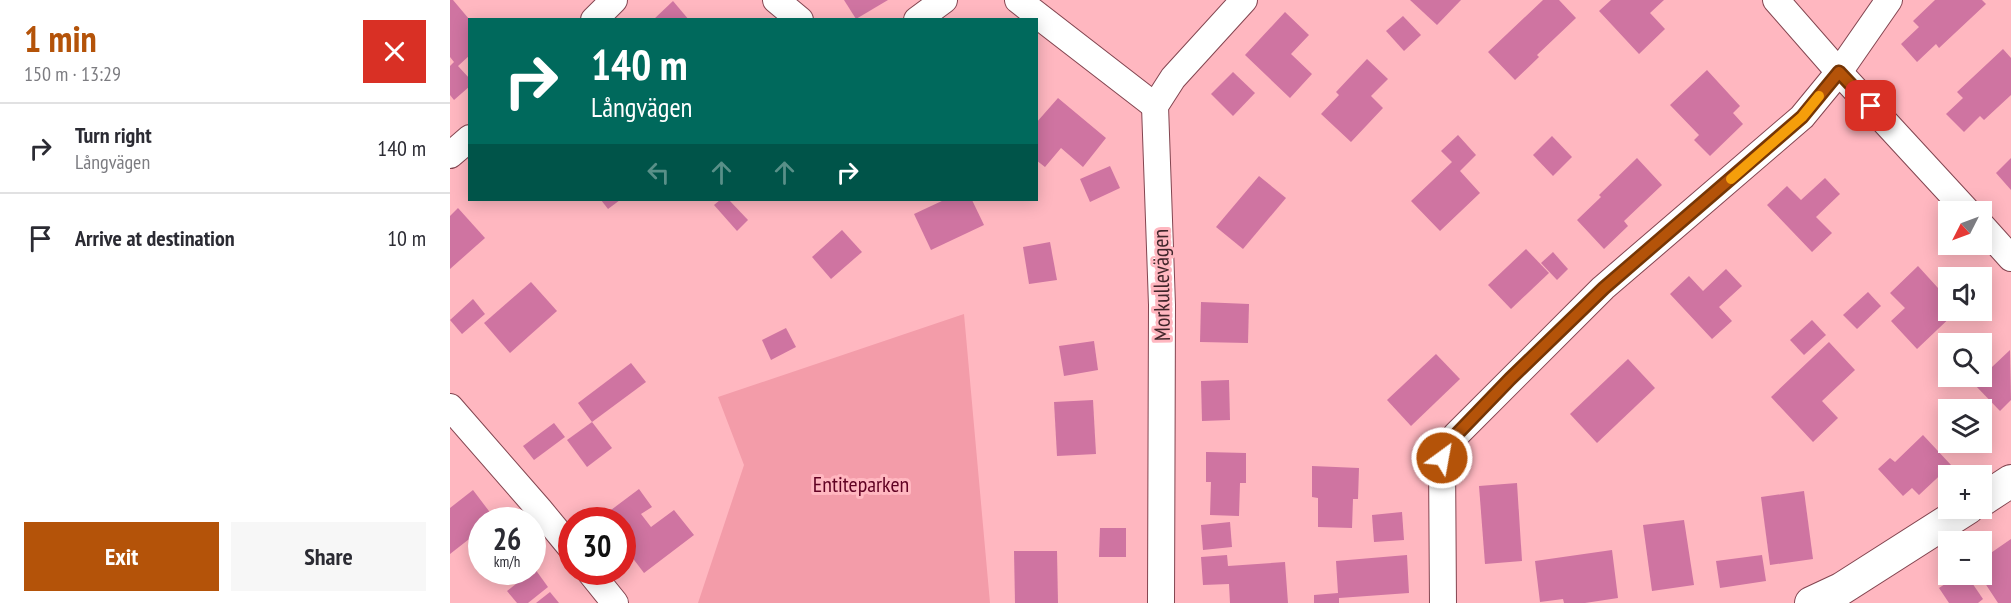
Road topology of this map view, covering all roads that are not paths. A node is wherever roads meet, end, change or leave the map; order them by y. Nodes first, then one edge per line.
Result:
1 (614, 0) edge
2 (776, 0) edge
3 (944, 0) edge
4 (1018, 0) edge
5 (1244, 0) edge
6 (1776, 0) edge
7 (1889, 0) edge
8 (596, 18) edge
9 (798, 18) edge
10 (920, 18) edge
11 (1839, 72) junction
12 (1155, 106) junction
13 (468, 140) edge
14 (450, 155) edge
15 (1958, 201) edge
16 (1992, 237) edge
17 (2011, 258) edge
18 (450, 407) edge
19 (2011, 481) edge
20 (1992, 493) edge
21 (1951, 519) edge
22 (558, 532) edge
23 (600, 585) edge
24 (615, 603) edge
25 (1161, 603) edge
26 (1443, 603) edge
27 (1811, 603) edge

1 - 8 street
2 - 9 street
3 - 10 street
4 - 12 street
5 - 12 street
6 - 11 street
7 - 11 street
11 - 15 street
11 - 26 street
12 - 25 street, Morkullevägen
13 - 14 street
16 - 17 street
18 - 22 street
19 - 20 street
21 - 27 street
23 - 24 street

